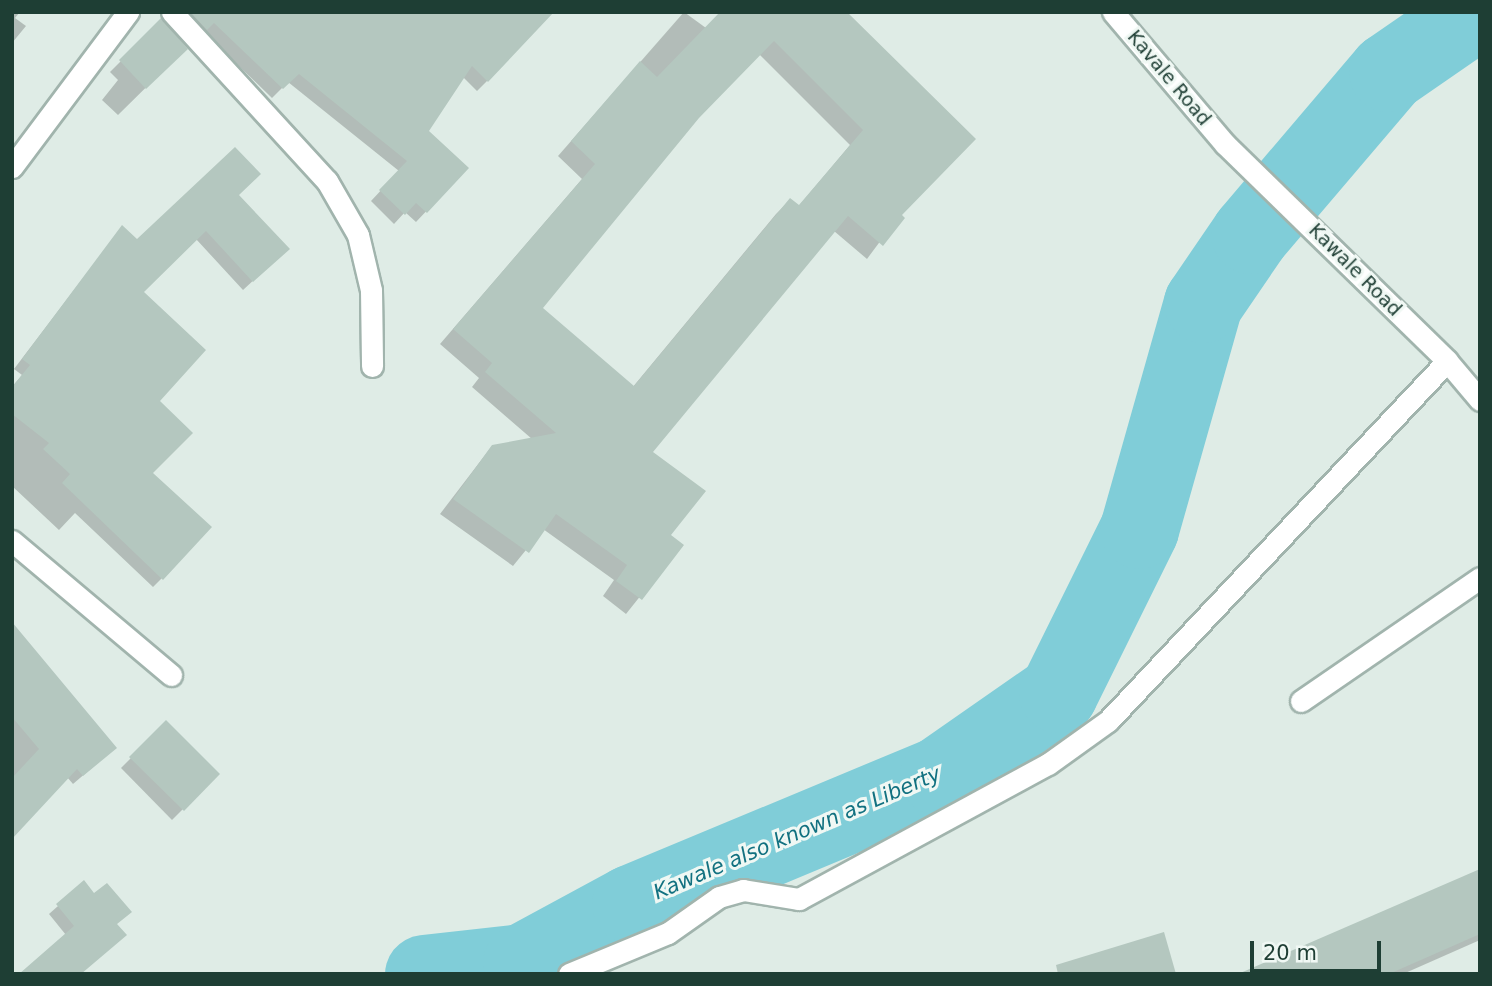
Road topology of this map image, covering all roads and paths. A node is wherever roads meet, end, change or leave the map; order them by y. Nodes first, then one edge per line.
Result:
1 (128, 12) edge
2 (172, 12) edge
3 (1113, 12) edge
4 (1225, 144) joint
5 (12, 167) edge
6 (1447, 361) junction
7 (372, 366) dead end
8 (1480, 400) edge
9 (12, 541) edge
10 (1480, 578) edge
11 (172, 675) dead end
12 (1301, 701) dead end
13 (569, 974) edge

1 - 5 street
2 - 7 street
3 - 4 street, Kavale Road
4 - 6 street, Kawale Road
6 - 8 street, Kawale Road
6 - 13 street
9 - 11 street
10 - 12 street

